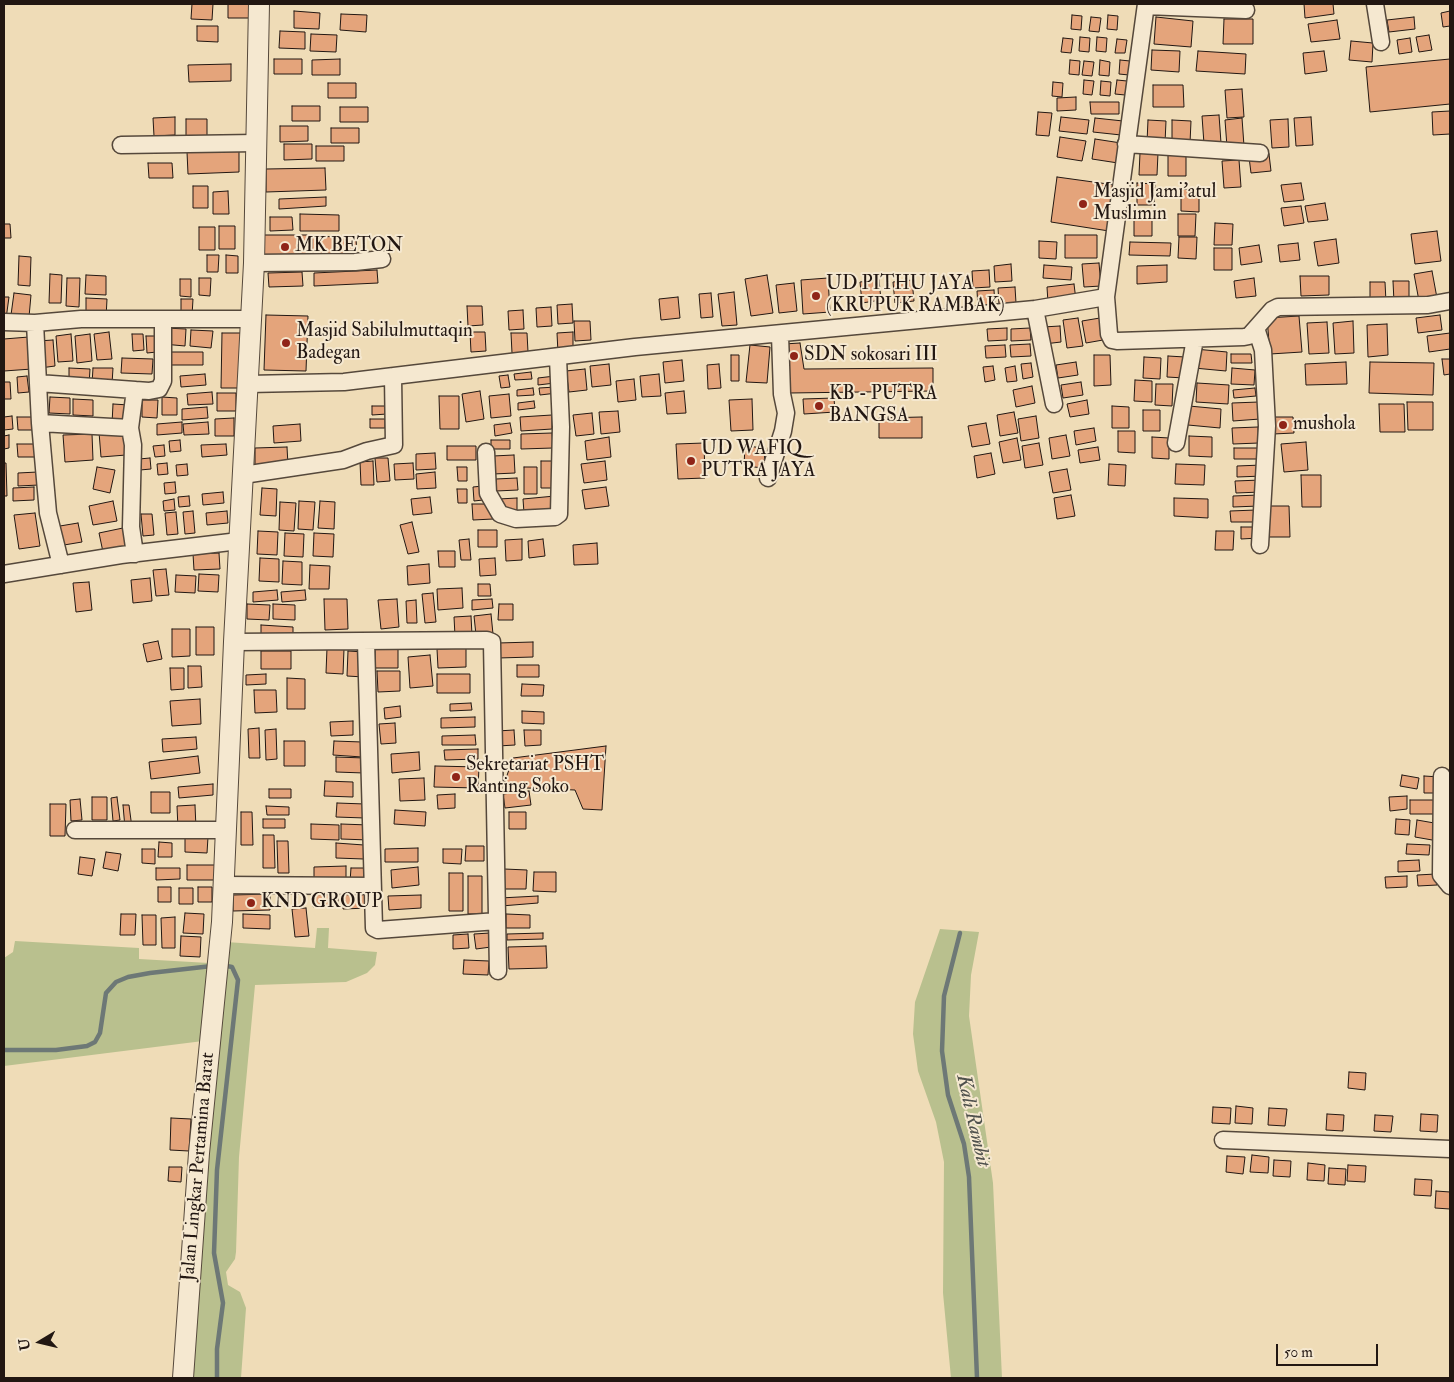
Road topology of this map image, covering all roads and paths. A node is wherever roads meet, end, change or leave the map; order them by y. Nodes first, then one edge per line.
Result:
1 (259, 4) edge
2 (1375, 4) edge
3 (1146, 5) edge
4 (1246, 10) dead end
5 (1382, 42) dead end
6 (256, 143) junction
7 (1126, 144) junction
8 (121, 145) dead end
9 (1260, 153) dead end
10 (382, 259) dead end
11 (254, 263) junction
12 (1106, 297) junction
13 (1450, 301) edge
14 (1036, 308) junction
15 (163, 319) junction
16 (251, 319) junction
17 (4, 322) edge
18 (35, 323) junction
19 (1256, 328) junction
20 (780, 335) junction
21 (1195, 339) junction
22 (558, 358) junction
23 (392, 376) junction
24 (38, 384) junction
25 (248, 384) junction
26 (135, 390) junction
27 (1054, 404) dead end
28 (40, 424) junction
29 (130, 428) junction
30 (1176, 443) dead end
31 (486, 452) dead end
32 (243, 475) junction
33 (768, 478) dead end
34 (239, 541) junction
35 (1260, 545) dead end
36 (135, 554) junction
37 (61, 565) junction
38 (4, 574) edge
39 (234, 642) junction
40 (366, 642) junction
41 (1442, 776) dead end
42 (75, 830) dead end
43 (225, 830) junction
44 (223, 885) junction
45 (372, 886) junction
46 (1450, 886) edge
47 (497, 921) junction
48 (498, 970) dead end
49 (1223, 1140) dead end
50 (1450, 1149) edge
51 (183, 1378) edge

1 - 6 street, Jalan Lingkar Pertamina Barat
2 - 5 street
3 - 4 street
3 - 7 street
6 - 8 street
6 - 11 street, Jalan Lingkar Pertamina Barat
7 - 9 street
7 - 12 street
10 - 11 street
11 - 16 street, Jalan Lingkar Pertamina Barat
12 - 14 street
12 - 21 street
13 - 19 street
14 - 20 street
14 - 27 street
15 - 16 street
15 - 18 street
15 - 26 street
16 - 25 street, Jalan Lingkar Pertamina Barat
17 - 18 street
18 - 24 street
19 - 21 street
19 - 35 street
20 - 22 street
20 - 33 street
21 - 30 street
22 - 23 street
22 - 31 street
23 - 25 street
23 - 32 street
24 - 26 street
24 - 28 street
25 - 32 street, Jalan Lingkar Pertamina Barat
26 - 29 street
28 - 29 street
28 - 37 street
29 - 36 street
32 - 34 street, Jalan Lingkar Pertamina Barat
34 - 36 street
34 - 39 street, Jalan Lingkar Pertamina Barat
36 - 37 street
37 - 38 street
39 - 40 street
39 - 43 street, Jalan Lingkar Pertamina Barat
40 - 45 street
40 - 47 street
41 - 46 street
42 - 43 street
43 - 44 street, Jalan Lingkar Pertamina Barat
44 - 45 street
44 - 51 street, Jalan Lingkar Pertamina Barat
45 - 47 street
47 - 48 street
49 - 50 street

